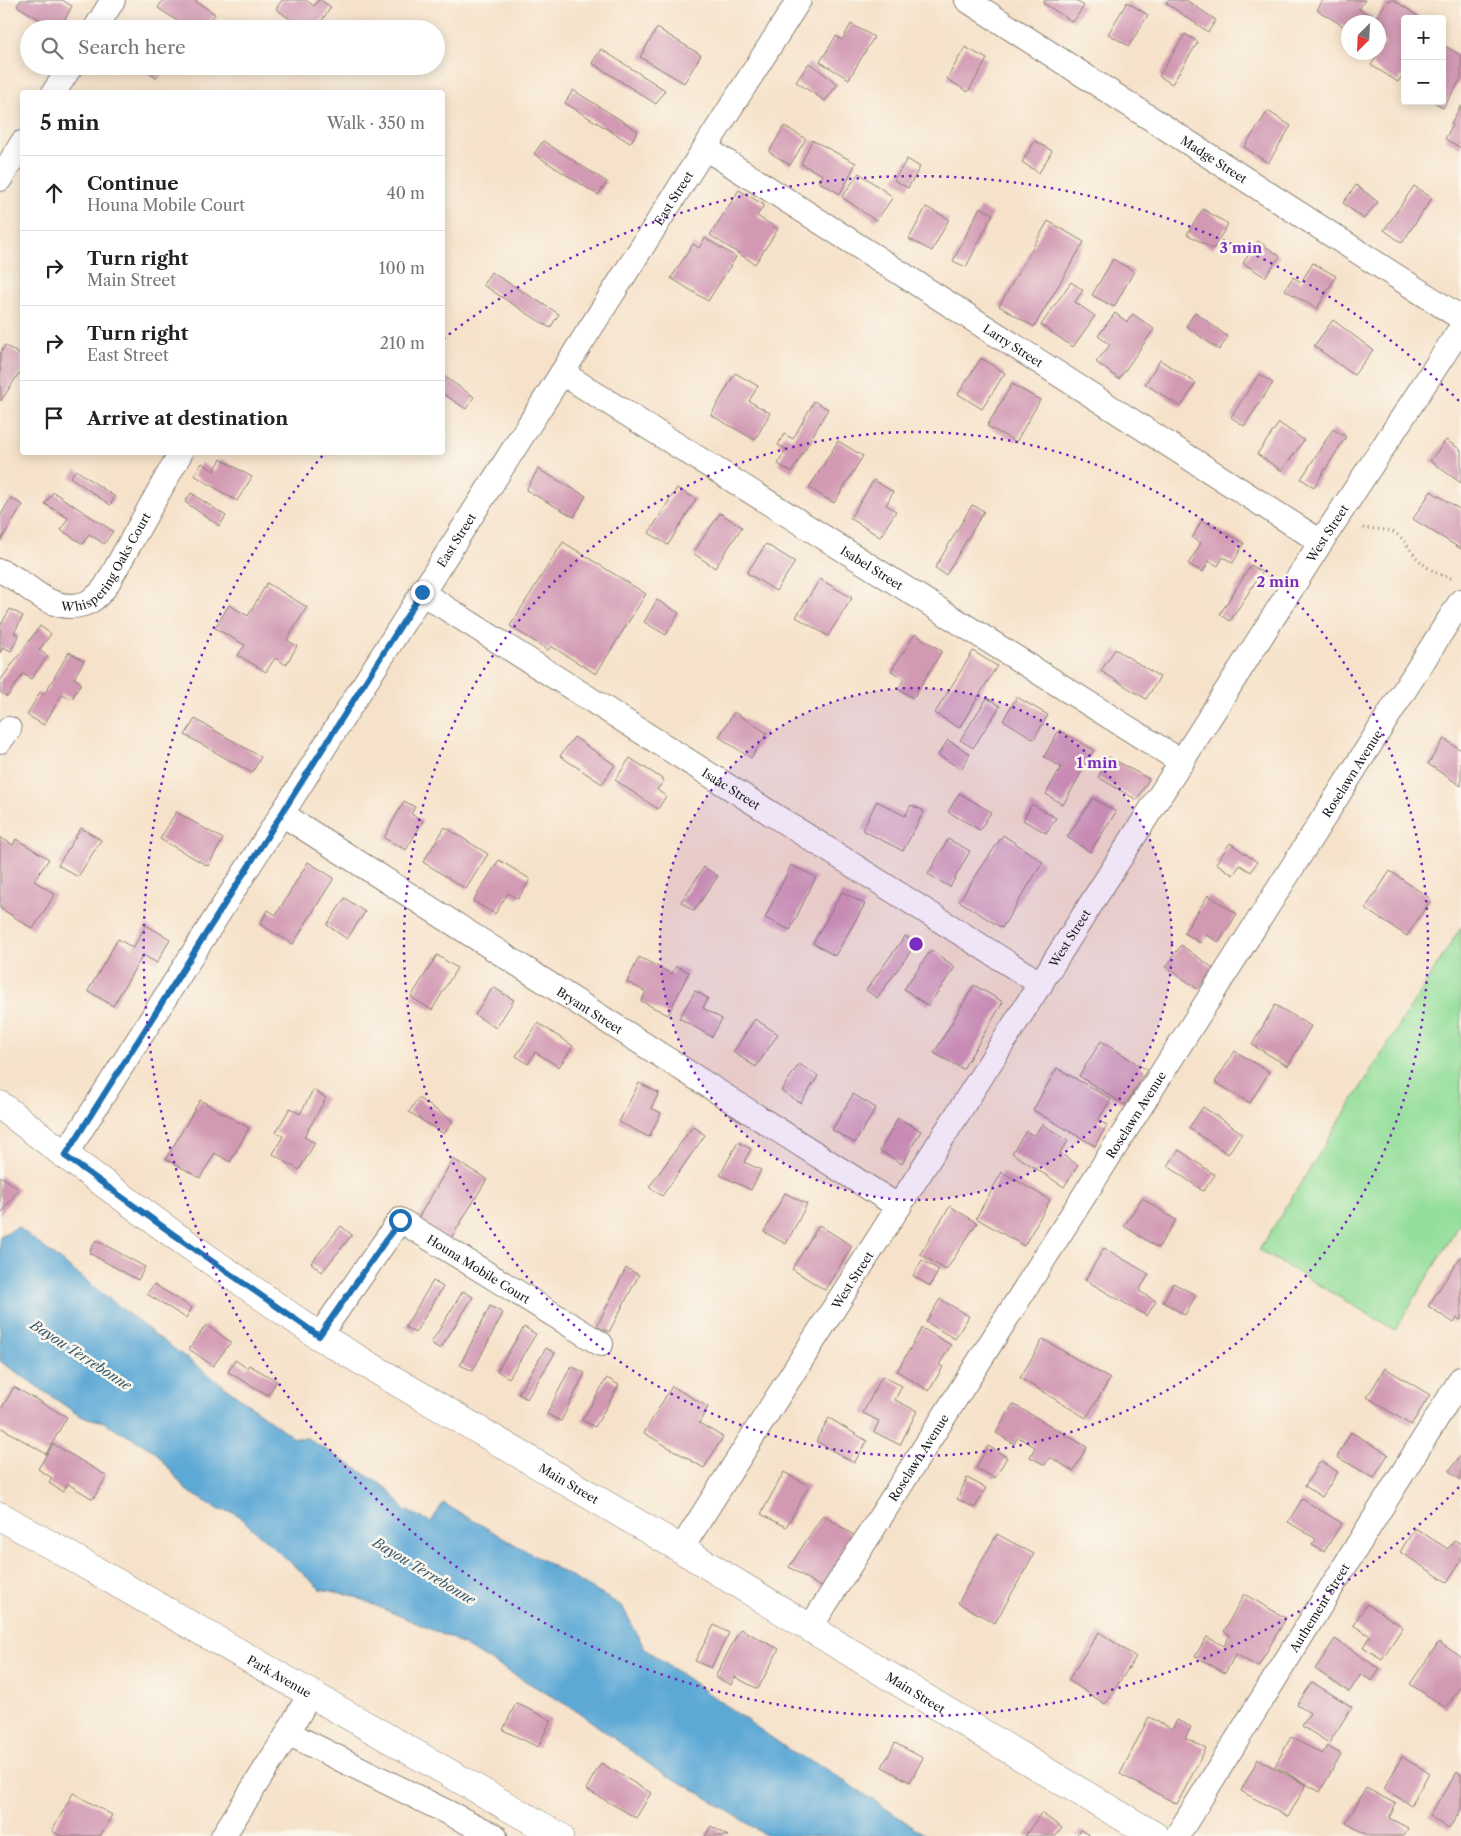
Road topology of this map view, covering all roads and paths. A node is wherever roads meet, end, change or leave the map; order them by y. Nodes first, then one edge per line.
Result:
1 (113, 0) edge
2 (798, 0) edge
3 (967, 0) edge
4 (101, 20) edge
5 (65, 75) edge
6 (55, 90) edge
7 (20, 146) edge
8 (705, 148) junction
9 (0, 179) edge
10 (1461, 318) edge
11 (1461, 328) edge
12 (562, 374) junction
13 (179, 455) edge
14 (1363, 528) dead end
15 (1321, 542) junction
16 (0, 571) edge
17 (1461, 581) edge
18 (422, 592) junction
19 (1461, 601) edge
20 (1182, 762) junction
21 (282, 814) junction
22 (1041, 984) junction
23 (0, 1105) edge
24 (65, 1156) junction
25 (899, 1208) junction
26 (319, 1336) junction
27 (601, 1344) dead end
28 (1461, 1380) edge
29 (0, 1516) edge
30 (681, 1549) junction
31 (810, 1628) junction
32 (310, 1694) junction
33 (288, 1733) junction
34 (223, 1836) edge
35 (495, 1836) edge
36 (559, 1836) edge
37 (1155, 1836) edge
38 (1177, 1836) edge

1 - 4 street
2 - 8 street, East Street
3 - 10 street, Madge Street
5 - 6 street
7 - 9 street
8 - 12 street, East Street
8 - 15 street, Larry Street
11 - 15 street, West Street
12 - 18 street, East Street
12 - 20 street, Isabel Street
13 - 16 street, Whispering Oaks Court
14 - 17 path
15 - 20 street, West Street
18 - 21 street, East Street
18 - 22 street, Isaac Street
19 - 31 street, Roselawn Avenue
20 - 22 street, West Street
21 - 24 street, East Street
21 - 25 street, Bryant Street
22 - 25 street, West Street
23 - 24 main road, Main Street
24 - 26 main road, Main Street
25 - 30 street, West Street
26 - 27 street, Houna Mobile Court
26 - 30 main road, Main Street
28 - 38 street, Authement Street
29 - 32 main road, Park Avenue
30 - 31 main road, Main Street
31 - 37 main road, Main Street
32 - 33 street
32 - 36 main road, Park Avenue
33 - 34 street
33 - 35 street

